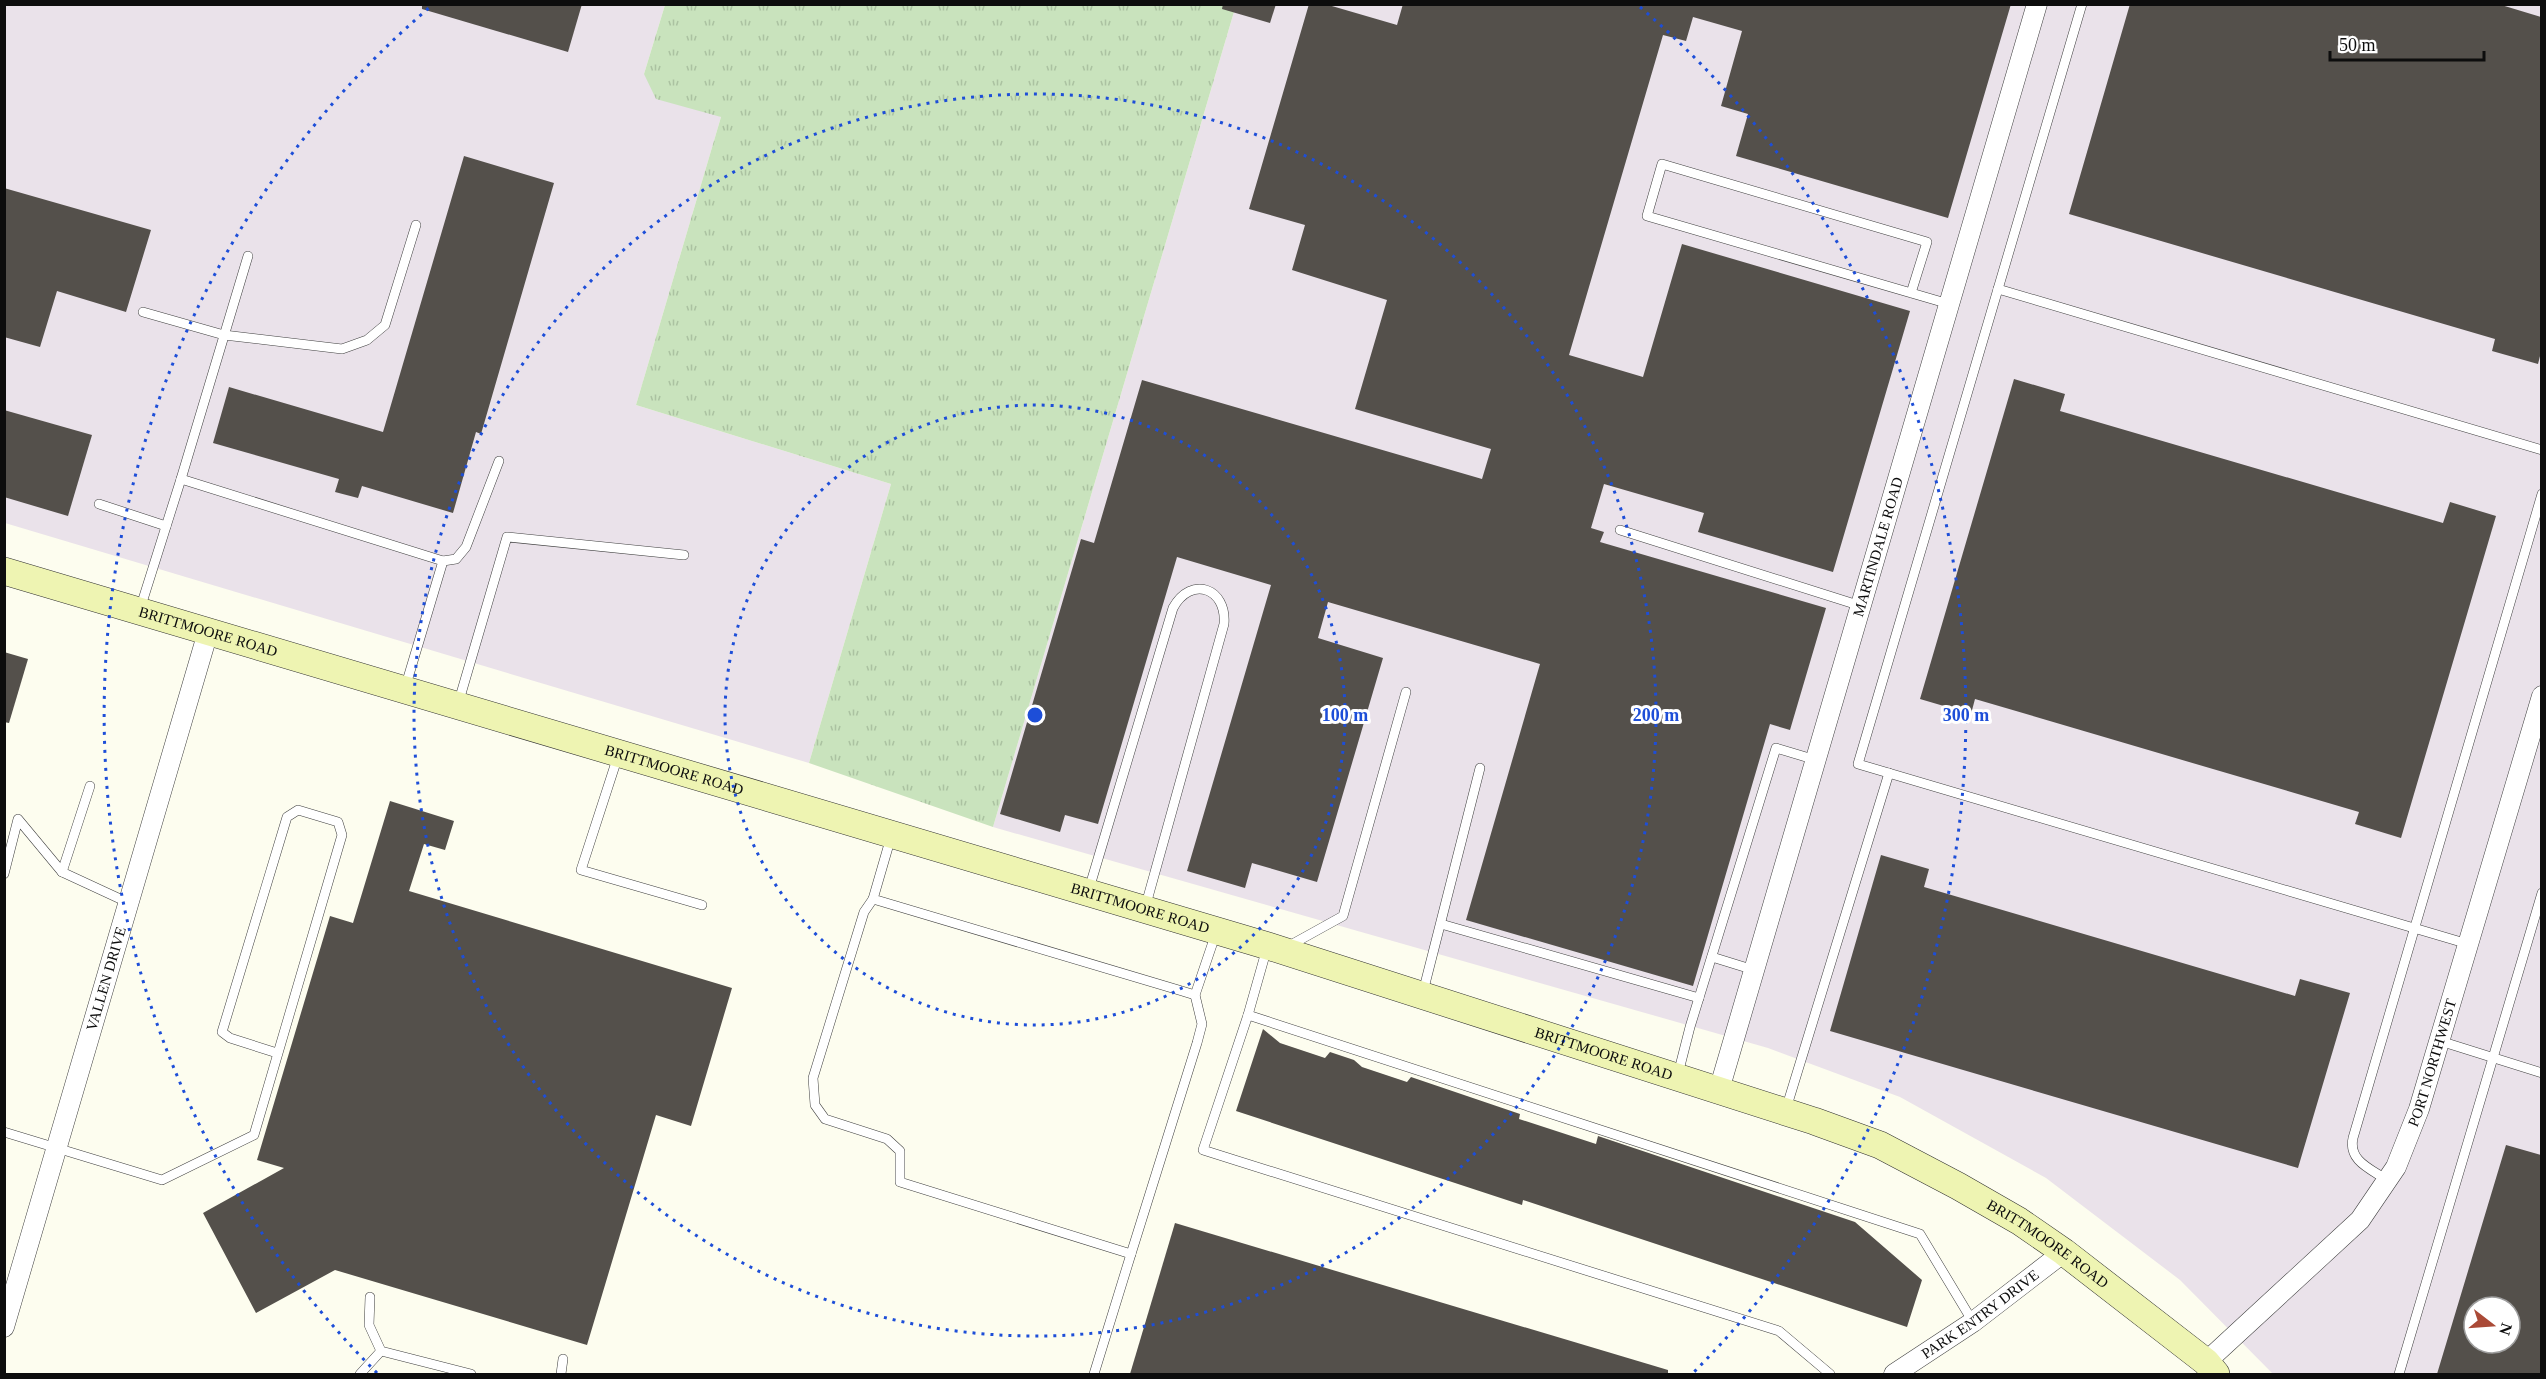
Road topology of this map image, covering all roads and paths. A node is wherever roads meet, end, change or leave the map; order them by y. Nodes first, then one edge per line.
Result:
1 (2037, 4) edge
2 (2082, 4) edge
3 (416, 225) dead end
4 (248, 256) dead end
5 (1998, 289) junction
6 (1911, 293) junction
7 (1949, 304) junction
8 (143, 312) dead end
9 (224, 335) junction
10 (2541, 450) edge
11 (498, 461) dead end
12 (181, 479) junction
13 (2541, 494) edge
14 (99, 504) dead end
15 (166, 525) junction
16 (1620, 530) dead end
17 (684, 555) dead end
18 (443, 561) junction
19 (4, 571) edge
20 (1861, 606) junction
21 (139, 611) junction
22 (208, 632) junction
23 (404, 691) junction
24 (1406, 692) dead end
25 (2541, 696) edge
26 (457, 706) junction
27 (619, 754) junction
28 (1816, 760) junction
29 (1479, 768) dead end
30 (1889, 773) junction
31 (90, 786) dead end
32 (892, 834) junction
33 (62, 872) junction
34 (4, 874) edge
35 (1088, 892) junction
36 (2541, 893) edge
37 (873, 899) junction
38 (129, 903) junction
39 (702, 905) dead end
40 (1145, 909) junction
41 (1441, 924) junction
42 (2415, 928) junction
43 (1216, 930) junction
44 (2468, 944) junction
45 (1275, 948) junction
46 (1712, 957) junction
47 (1754, 970) junction
48 (1196, 995) junction
49 (1422, 995) junction
50 (1700, 998) junction
51 (1248, 1015) junction
52 (2440, 1041) junction
53 (277, 1053) junction
54 (2492, 1058) junction
55 (2541, 1073) edge
56 (1677, 1076) junction
57 (1719, 1090) junction
58 (1785, 1111) junction
59 (4, 1132) edge
60 (57, 1147) junction
61 (2387, 1180) junction
62 (2064, 1252) junction
63 (1131, 1254) junction
64 (370, 1297) dead end
65 (1973, 1322) junction
66 (4, 1327) edge
67 (381, 1351) junction
68 (563, 1359) dead end
69 (2211, 1368) edge
70 (360, 1374) edge
71 (471, 1374) edge
72 (561, 1374) edge
73 (1094, 1374) edge
74 (1830, 1374) edge
75 (1894, 1374) edge
76 (2399, 1374) edge

1 - 7 street, MARTINDALE ROAD
2 - 5 lane
3 - 9 lane
4 - 9 lane
5 - 10 lane
5 - 30 lane
6 - 6 lane
6 - 7 lane
7 - 20 street, MARTINDALE ROAD
8 - 9 lane
9 - 12 lane
11 - 18 lane
12 - 15 lane
12 - 18 lane
13 - 42 lane
14 - 15 lane
15 - 21 lane
16 - 20 lane
17 - 26 lane
18 - 23 lane
19 - 21 main road, BRITTMOORE ROAD
20 - 28 street, MARTINDALE ROAD
21 - 22 main road, BRITTMOORE ROAD
22 - 23 main road, BRITTMOORE ROAD
22 - 38 street, VALLEN DRIVE
23 - 26 main road, BRITTMOORE ROAD
24 - 45 lane
25 - 44 street, PORT NORTHWEST
26 - 27 main road, BRITTMOORE ROAD
27 - 32 main road, BRITTMOORE ROAD
27 - 39 lane
28 - 46 lane
28 - 47 street, MARTINDALE ROAD
29 - 41 lane
30 - 42 lane
30 - 58 lane
31 - 33 lane
32 - 35 main road, BRITTMOORE ROAD
32 - 37 lane
33 - 34 lane
33 - 38 lane
35 - 40 main road, BRITTMOORE ROAD
35 - 40 lane
36 - 54 lane
37 - 48 lane
37 - 63 lane
38 - 60 street, VALLEN DRIVE
40 - 43 main road, BRITTMOORE ROAD
41 - 49 lane
41 - 50 lane
42 - 44 lane
42 - 61 lane
43 - 45 main road, BRITTMOORE ROAD
43 - 48 lane
44 - 52 street, PORT NORTHWEST
45 - 49 main road, BRITTMOORE ROAD
45 - 51 lane
46 - 47 lane
46 - 50 lane
47 - 57 street, MARTINDALE ROAD
48 - 63 lane
49 - 56 main road, BRITTMOORE ROAD
50 - 56 lane
51 - 65 lane
51 - 74 lane
52 - 54 lane
52 - 61 street, PORT NORTHWEST
53 - 53 lane
53 - 60 lane
54 - 55 lane
54 - 76 lane
56 - 57 main road, BRITTMOORE ROAD
57 - 58 main road, BRITTMOORE ROAD
58 - 62 main road, BRITTMOORE ROAD
59 - 60 lane
60 - 66 street, VALLEN DRIVE
61 - 69 street, PORT NORTHWEST
62 - 65 street, PARK ENTRY DRIVE
62 - 69 main road, BRITTMOORE ROAD
63 - 73 lane
64 - 67 lane
65 - 75 street, PARK ENTRY DRIVE
67 - 70 lane
67 - 71 lane
68 - 72 lane

